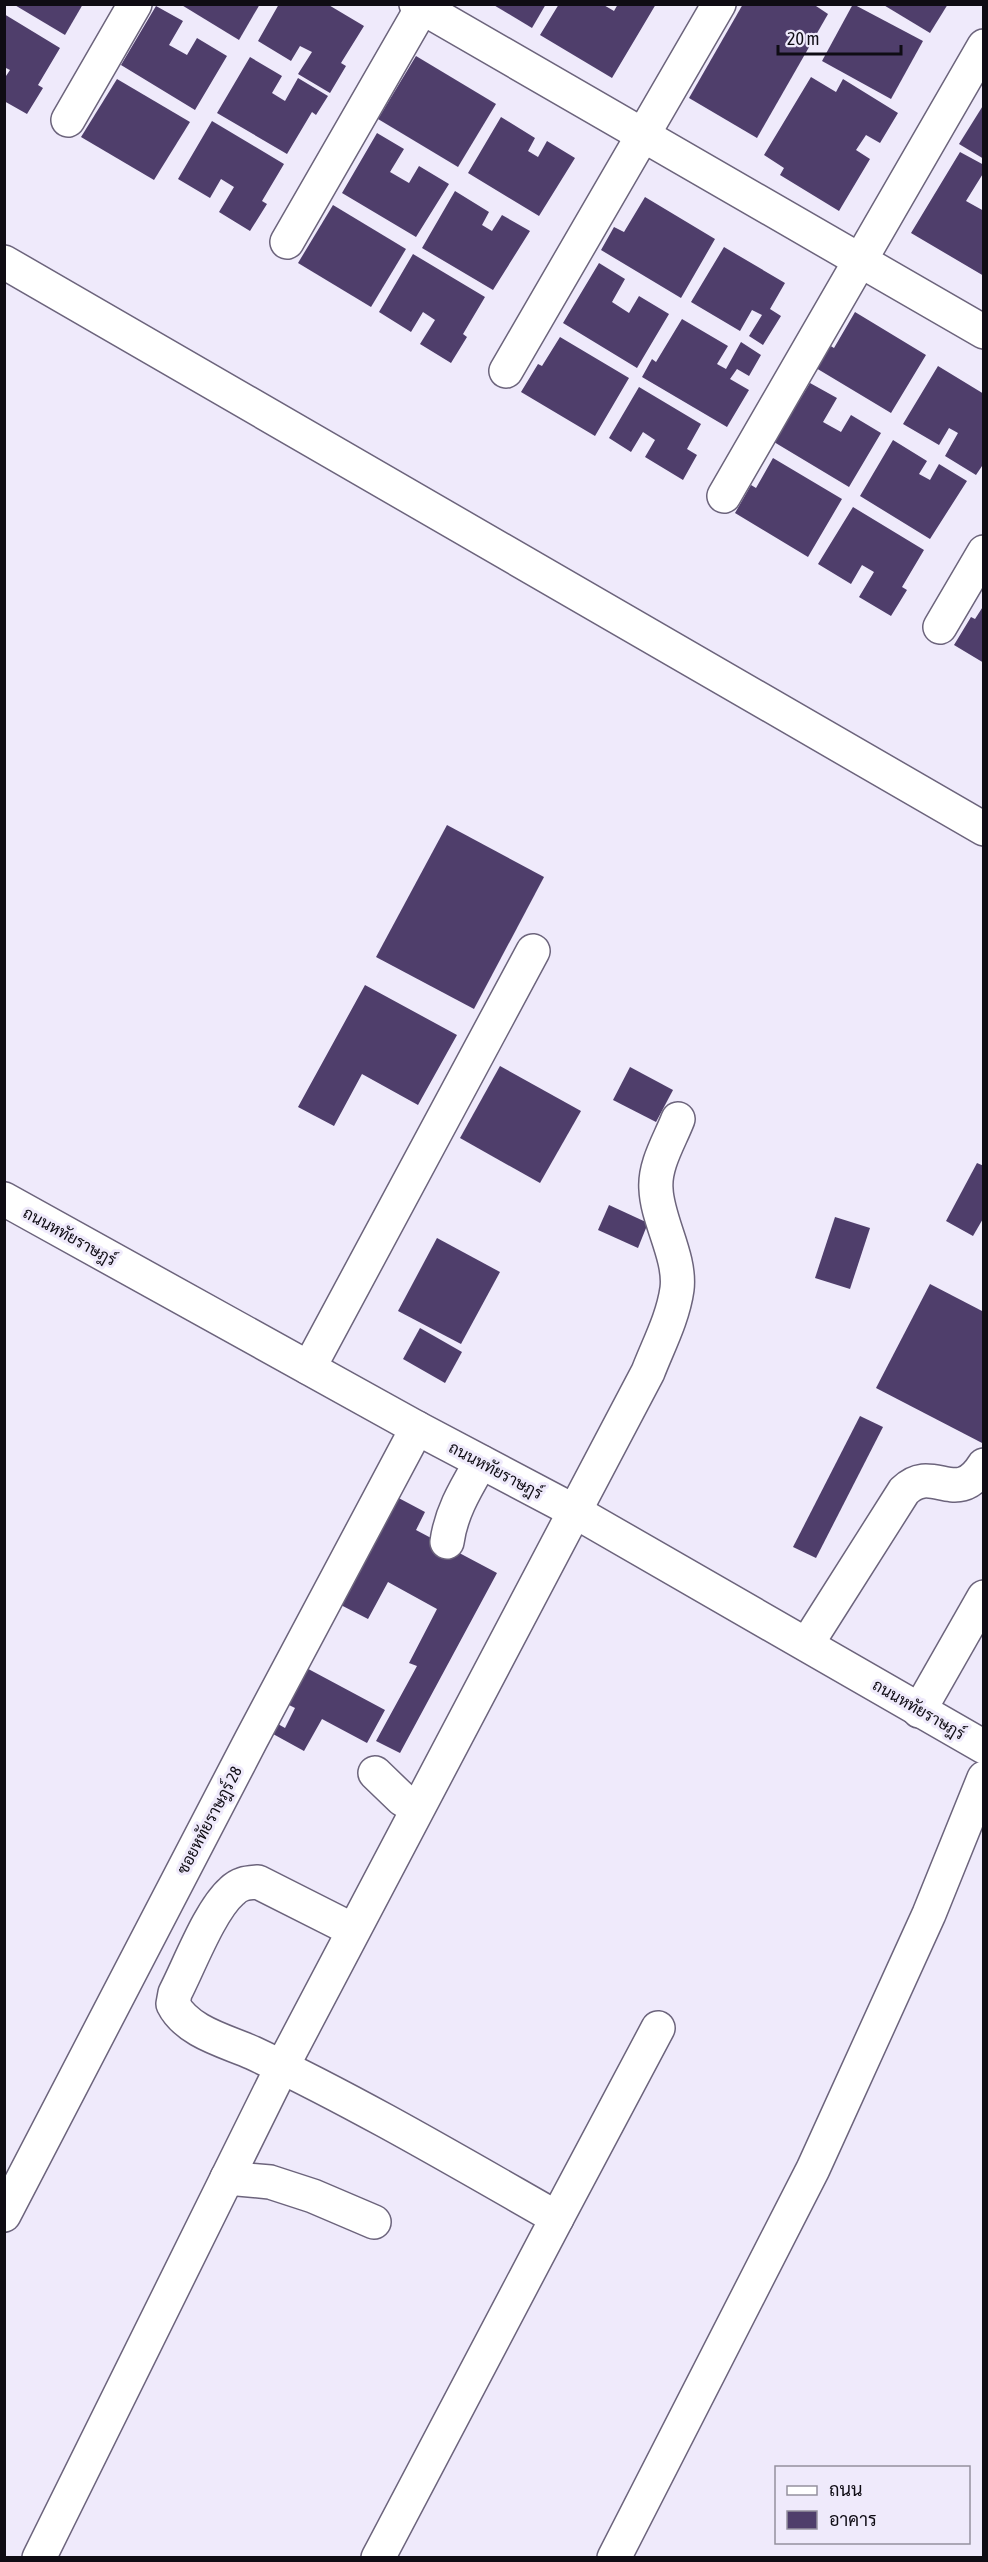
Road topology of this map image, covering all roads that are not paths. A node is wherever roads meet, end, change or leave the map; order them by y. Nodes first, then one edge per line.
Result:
1 (135, 4) edge
2 (719, 4) edge
3 (420, 6) edge
4 (984, 46) edge
5 (68, 120) dead end
6 (643, 137) junction
7 (287, 242) dead end
8 (859, 261) junction
9 (4, 262) edge
10 (984, 332) edge
11 (506, 371) dead end
12 (724, 496) dead end
13 (984, 552) edge
14 (940, 627) dead end
15 (984, 829) edge
16 (533, 951) dead end
17 (678, 1119) dead end
18 (4, 1199) edge
19 (309, 1368) junction
20 (417, 1428) junction
21 (481, 1461) junction
22 (984, 1465) edge
23 (574, 1511) junction
24 (447, 1542) dead end
25 (984, 1597) edge
26 (807, 1644) junction
27 (919, 1711) junction
28 (984, 1747) edge
29 (375, 1773) dead end
30 (984, 1778) edge
31 (417, 1808) junction
32 (353, 1930) junction
33 (658, 2028) dead end
34 (282, 2067) junction
35 (227, 2178) junction
36 (4, 2215) edge
37 (557, 2218) junction
38 (374, 2222) dead end
39 (39, 2558) edge
40 (378, 2558) edge
41 (614, 2558) edge

1 - 5 street
2 - 6 street
3 - 6 street
3 - 7 street
4 - 8 street
6 - 8 street
6 - 11 street
8 - 10 street
8 - 12 street
9 - 15 street
13 - 14 street
16 - 19 street
17 - 23 street
18 - 19 street, ถนนหทัยราษฎร์
19 - 20 street, ถนนหทัยราษฎร์
20 - 21 street, ถนนหทัยราษฎร์
20 - 36 street, ซอยหทัยราษฎร์ 28
21 - 23 street, ถนนหทัยราษฎร์
21 - 24 street
22 - 26 street
23 - 26 street, ถนนหทัยราษฎร์
23 - 31 street
25 - 27 street
26 - 27 street, ถนนหทัยราษฎร์
27 - 28 street, ถนนหทัยราษฎร์
29 - 31 street
30 - 41 street
31 - 32 street
32 - 34 street
32 - 34 street
33 - 37 street
34 - 35 street
34 - 37 street
35 - 38 street
35 - 39 street
37 - 40 street

